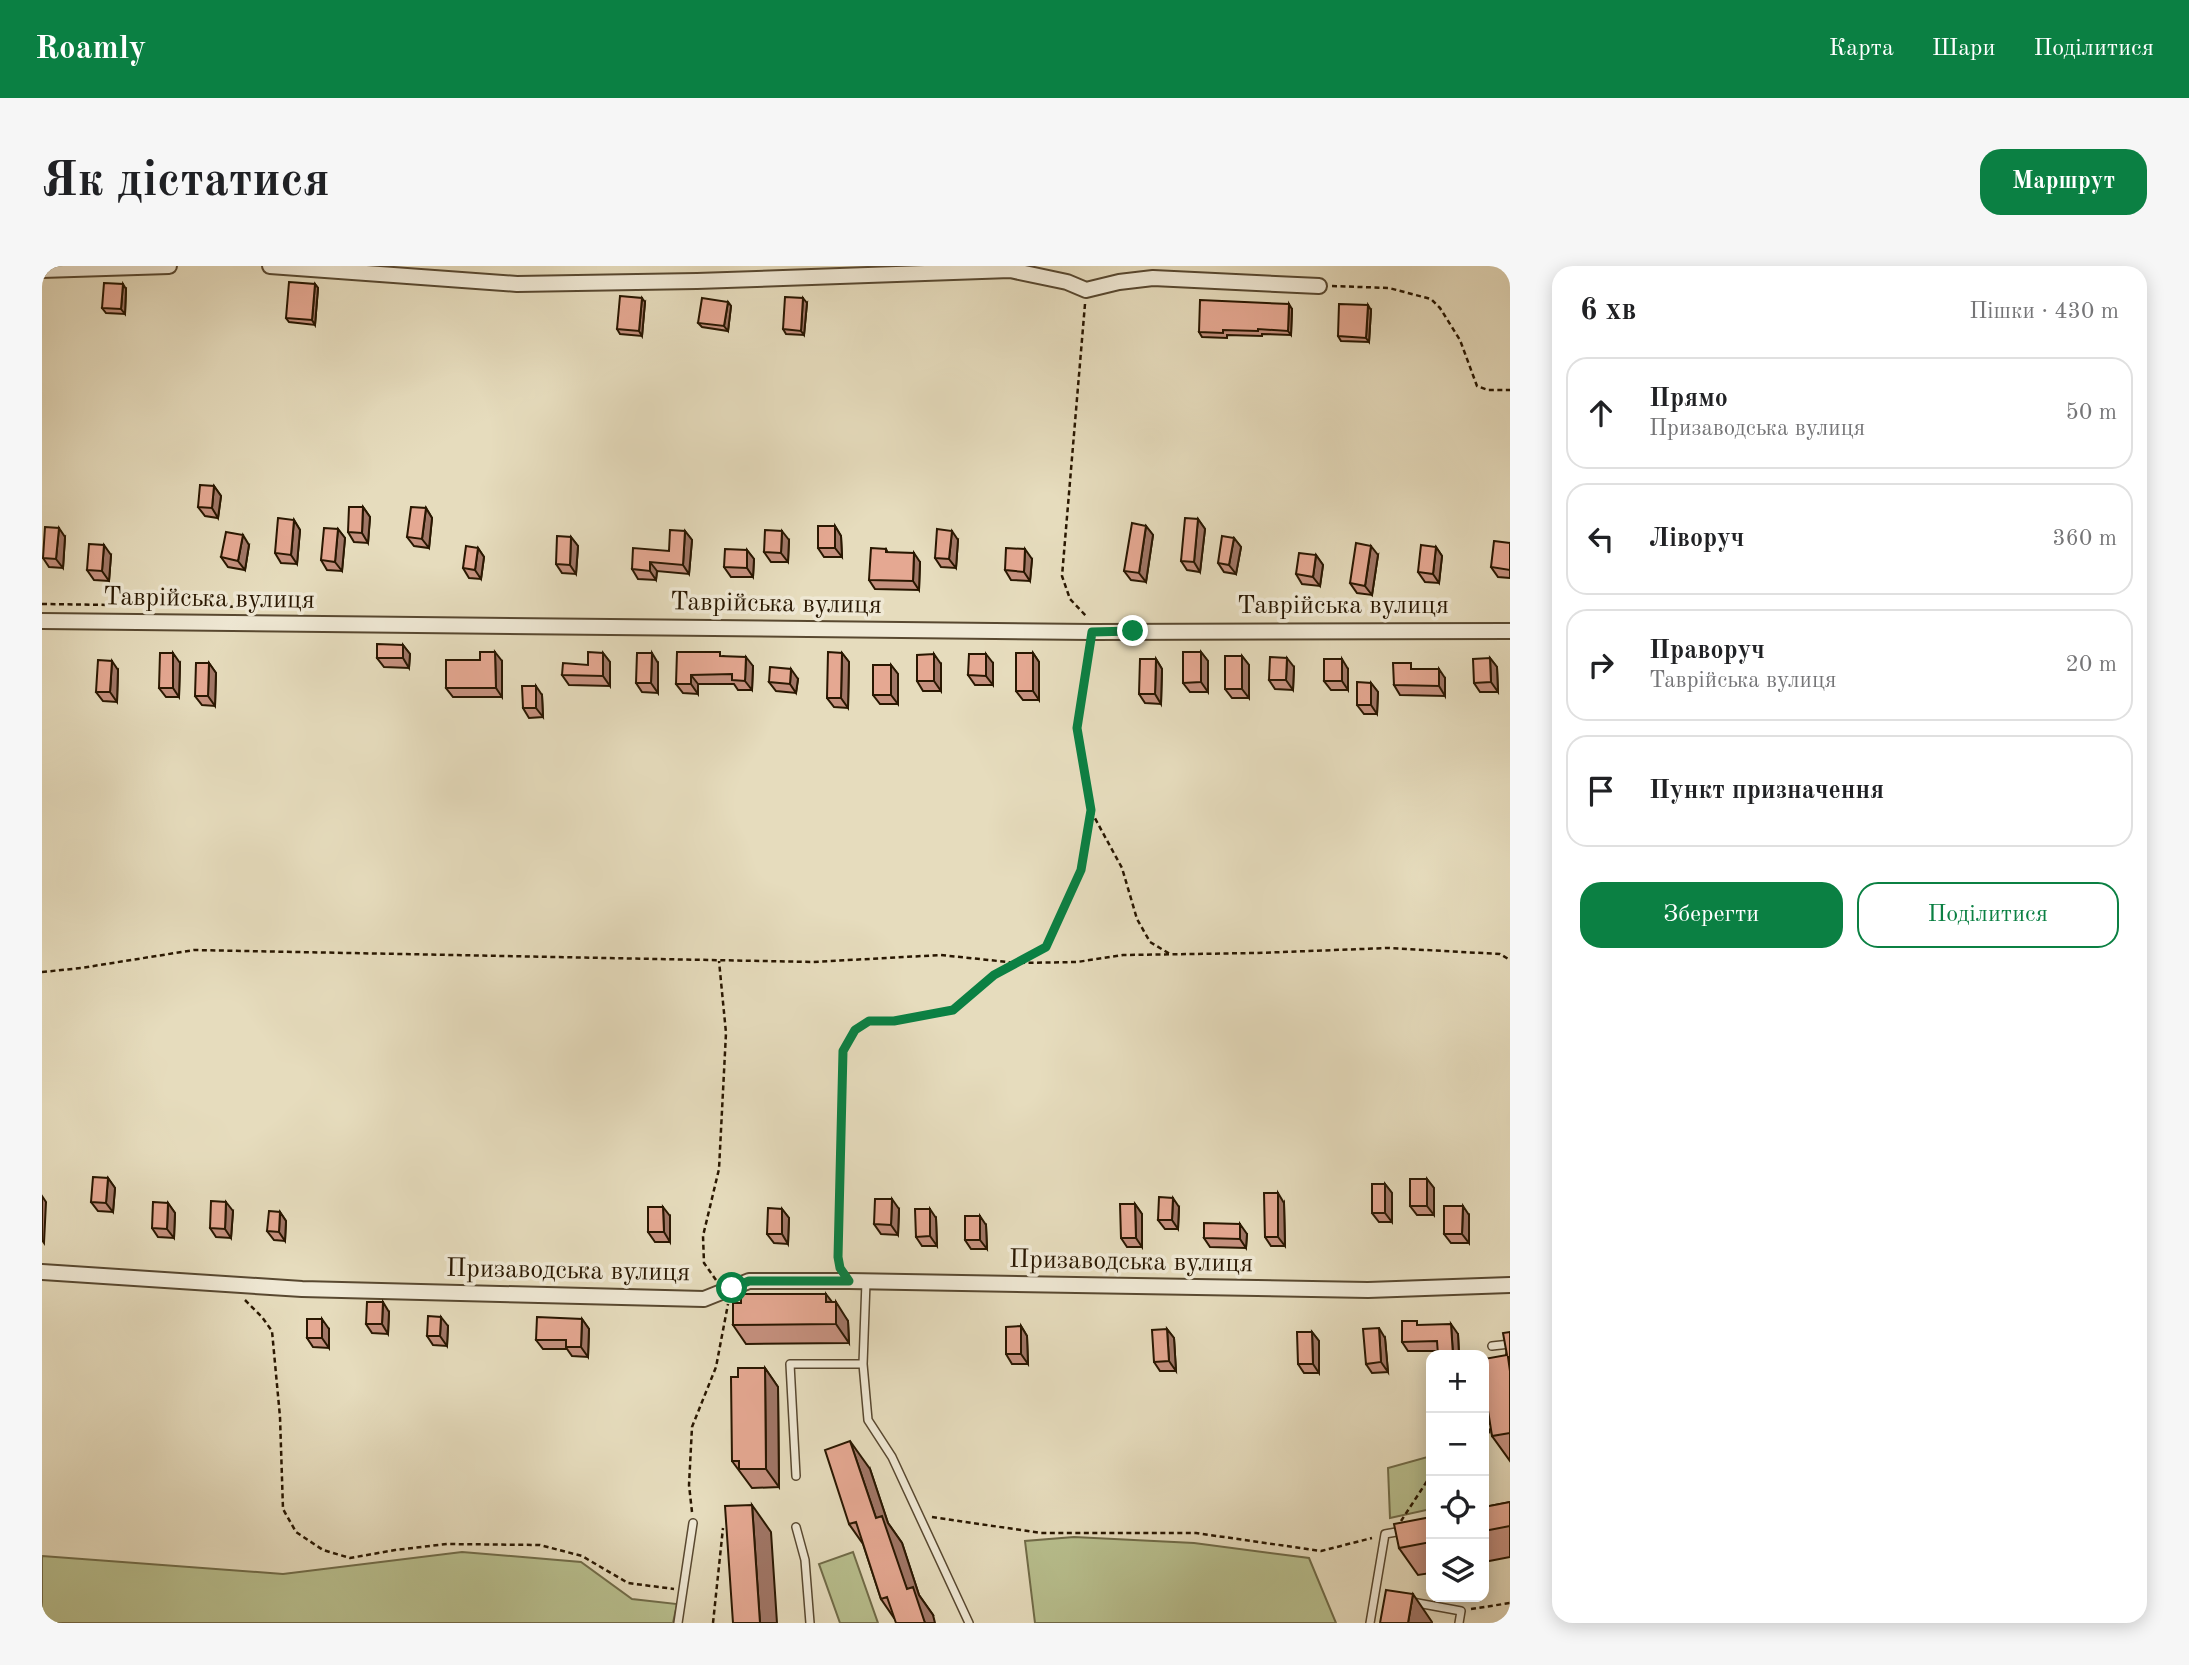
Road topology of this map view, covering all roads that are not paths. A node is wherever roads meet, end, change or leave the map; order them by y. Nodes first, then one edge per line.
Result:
1 (169, 266) edge
2 (270, 266) edge
3 (1068, 266) edge
4 (42, 270) edge
5 (1067, 282) junction
6 (1319, 286) road end
7 (42, 621) edge
8 (1510, 631) edge
9 (42, 1272) edge
10 (866, 1282) junction
11 (1510, 1285) edge
12 (1510, 1344) edge
13 (1492, 1346) dead end
14 (863, 1364) junction
15 (796, 1476) dead end
16 (693, 1523) road end
17 (796, 1527) dead end
18 (1406, 1531) edge
19 (1376, 1595) junction
20 (1388, 1597) edge
21 (1400, 1600) edge
22 (678, 1623) edge
23 (810, 1623) edge
24 (969, 1623) edge
25 (1370, 1623) edge
26 (1459, 1623) edge

1 - 4 street
2 - 5 street
3 - 5 street
5 - 6 street
7 - 8 street, Таврійська вулиця
9 - 10 street, Призаводська вулиця
10 - 11 street, Призаводська вулиця
10 - 14 lane
12 - 13 lane
14 - 15 lane
14 - 24 lane
16 - 22 lane
17 - 23 lane
18 - 19 lane
19 - 20 lane
19 - 25 lane
21 - 26 lane

